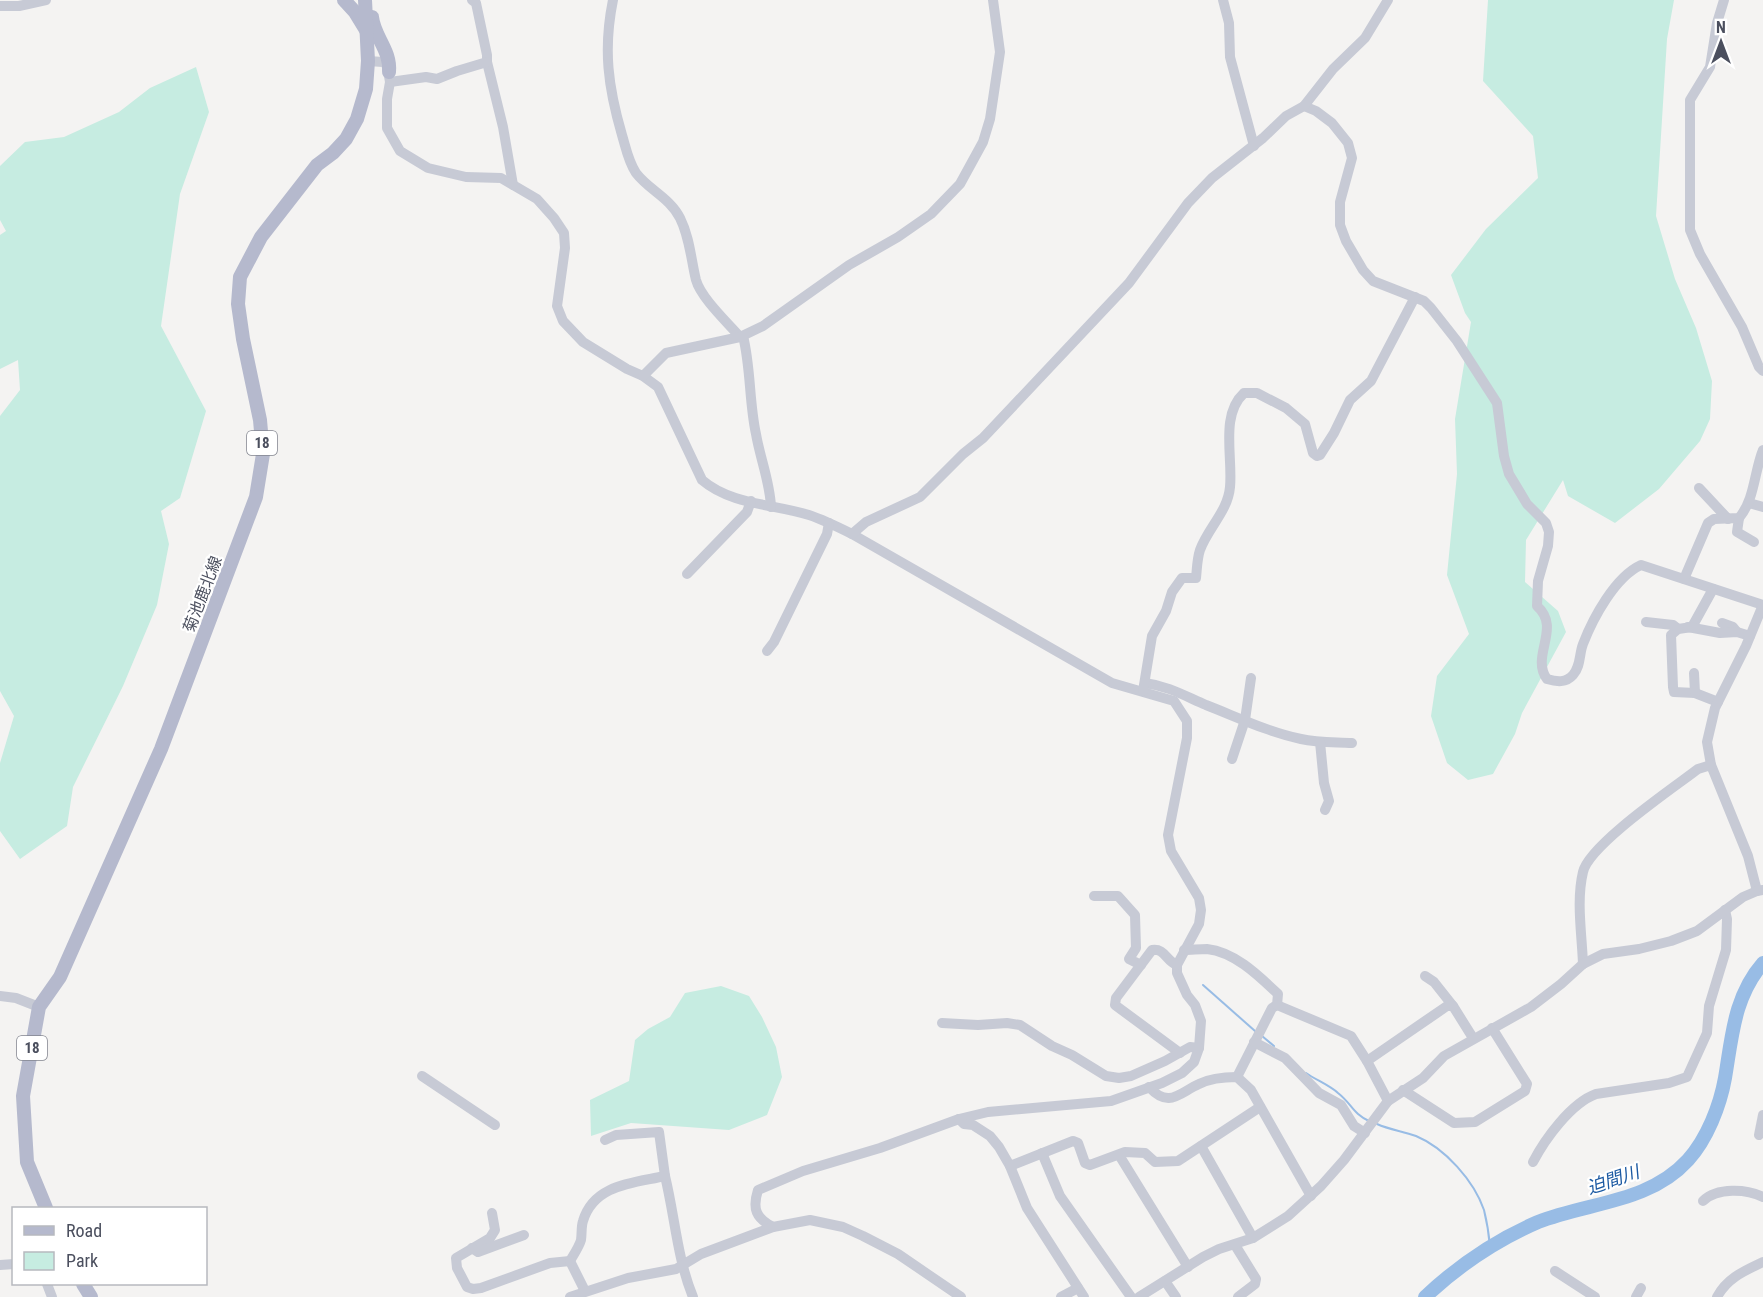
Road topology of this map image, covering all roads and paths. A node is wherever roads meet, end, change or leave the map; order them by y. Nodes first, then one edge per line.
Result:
1 (46, 0) edge
2 (344, 0) edge
3 (367, 0) edge
4 (472, 0) edge
5 (613, 0) edge
6 (993, 0) edge
7 (1223, 0) edge
8 (1388, 0) edge
9 (1724, 0) edge
10 (0, 6) edge
11 (368, 35) junction
12 (368, 61) junction
13 (487, 62) junction
14 (390, 77) junction
15 (1304, 106) junction
16 (1254, 146) junction
17 (513, 185) junction
18 (1415, 297) junction
19 (742, 337) junction
20 (1763, 371) edge
21 (643, 376) junction
22 (1763, 450) edge
23 (1700, 488) dead end
24 (751, 501) junction
25 (1749, 504) junction
26 (771, 507) junction
27 (1763, 507) edge
28 (1734, 518) junction
29 (829, 523) junction
30 (852, 534) junction
31 (1754, 542) dead end
32 (687, 574) dead end
33 (1684, 579) junction
34 (1713, 589) junction
35 (1763, 605) edge
36 (1646, 622) dead end
37 (1722, 623) dead end
38 (1683, 628) junction
39 (1737, 632) junction
40 (1750, 636) junction
41 (767, 651) dead end
42 (1694, 673) dead end
43 (1251, 678) dead end
44 (1144, 687) junction
45 (1695, 693) junction
46 (1718, 702) junction
47 (1245, 720) junction
48 (1320, 742) junction
49 (1352, 743) dead end
50 (1232, 759) dead end
51 (1711, 765) junction
52 (1325, 810) dead end
53 (1760, 890) edge
54 (1094, 896) dead end
55 (1725, 910) junction
56 (1184, 950) junction
57 (1583, 964) junction
58 (1141, 965) junction
59 (1177, 965) junction
60 (1425, 976) dead end
61 (0, 996) edge
62 (1277, 1005) junction
63 (1453, 1006) junction
64 (39, 1007) junction
65 (942, 1023) dead end
66 (1492, 1028) junction
67 (1473, 1038) junction
68 (1254, 1042) junction
69 (1199, 1048) junction
70 (1180, 1053) junction
71 (1367, 1061) junction
72 (422, 1076) dead end
73 (1236, 1077) junction
74 (1149, 1087) junction
75 (1403, 1090) junction
76 (1388, 1101) junction
77 (1260, 1107) junction
78 (1763, 1115) edge
79 (958, 1119) junction
80 (495, 1125) dead end
81 (1365, 1133) junction
82 (1759, 1135) dead end
83 (605, 1140) dead end
84 (1201, 1146) junction
85 (1042, 1153) junction
86 (1119, 1155) junction
87 (1533, 1162) dead end
88 (1010, 1166) junction
89 (665, 1176) junction
90 (1311, 1196) junction
91 (1763, 1197) edge
92 (1703, 1201) dead end
93 (45, 1207) edge
94 (492, 1213) dead end
95 (773, 1227) junction
96 (524, 1235) dead end
97 (1253, 1238) junction
98 (1235, 1245) junction
99 (472, 1248) junction
100 (570, 1261) junction
101 (1763, 1262) edge
102 (682, 1267) junction
103 (1188, 1267) junction
104 (1555, 1271) dead end
105 (1165, 1281) junction
106 (585, 1291) junction
107 (1081, 1293) edge
108 (570, 1297) edge
109 (693, 1297) edge
110 (961, 1297) edge
111 (1061, 1297) edge
112 (1131, 1297) edge
113 (1139, 1297) edge
114 (1176, 1297) edge
115 (1238, 1297) edge
116 (1595, 1297) edge
117 (1717, 1297) edge

1 - 10 street
2 - 11 main road
3 - 11 main road, 菊池鹿北線 / 18
3 - 14 main road
4 - 13 street
5 - 19 street
6 - 19 street
7 - 16 street
8 - 15 street
9 - 20 street
11 - 12 main road, 菊池鹿北線 / 18
12 - 14 street
12 - 64 main road, 菊池鹿北線 / 18
13 - 14 street
13 - 17 street
14 - 17 street
15 - 16 street
15 - 18 street
16 - 30 street
17 - 21 street
18 - 33 street
18 - 44 street
19 - 21 street
19 - 26 street
21 - 24 street
22 - 25 street
23 - 28 street
24 - 26 street
24 - 32 street
25 - 27 street
25 - 28 street
26 - 29 street
28 - 31 street
28 - 33 street
29 - 30 street
29 - 41 street
30 - 44 street
33 - 34 street
34 - 35 street
34 - 38 street
35 - 40 street
36 - 38 street
37 - 39 street
38 - 39 street
38 - 45 street
39 - 40 street
40 - 46 street
42 - 45 street
43 - 47 street
44 - 47 street
44 - 56 street
45 - 46 street
46 - 51 street
47 - 48 street
47 - 50 street
48 - 49 street
48 - 52 street
51 - 53 street
51 - 57 street
53 - 55 street
54 - 58 street
55 - 57 street
55 - 87 street
56 - 59 street
56 - 62 street
57 - 66 street
58 - 59 street
58 - 70 street
59 - 69 street
60 - 63 street
61 - 64 street
62 - 68 street
62 - 71 street
63 - 67 street
63 - 71 street
64 - 93 main road, 菊池鹿北線 / 18
65 - 70 street
66 - 67 street
66 - 75 street
67 - 75 street
68 - 73 street
68 - 81 street
69 - 70 street
69 - 74 street
71 - 76 street
72 - 80 street
73 - 74 street
73 - 77 street
74 - 79 street
75 - 76 street
76 - 81 street
77 - 84 street
77 - 90 street
78 - 82 street
79 - 88 street
79 - 95 street
81 - 90 street
83 - 89 street
84 - 86 street
84 - 97 street
85 - 86 street
85 - 88 street
85 - 112 street
86 - 103 street
88 - 107 street
89 - 100 street
89 - 102 street
90 - 97 street
91 - 92 street
94 - 99 street
95 - 102 street
95 - 110 street
96 - 99 street
97 - 98 street
98 - 103 street
98 - 115 street
99 - 100 street
100 - 106 street
101 - 117 street
102 - 106 street
102 - 109 street
103 - 105 street
104 - 116 street
105 - 113 street
105 - 114 street
106 - 108 street
107 - 111 street

